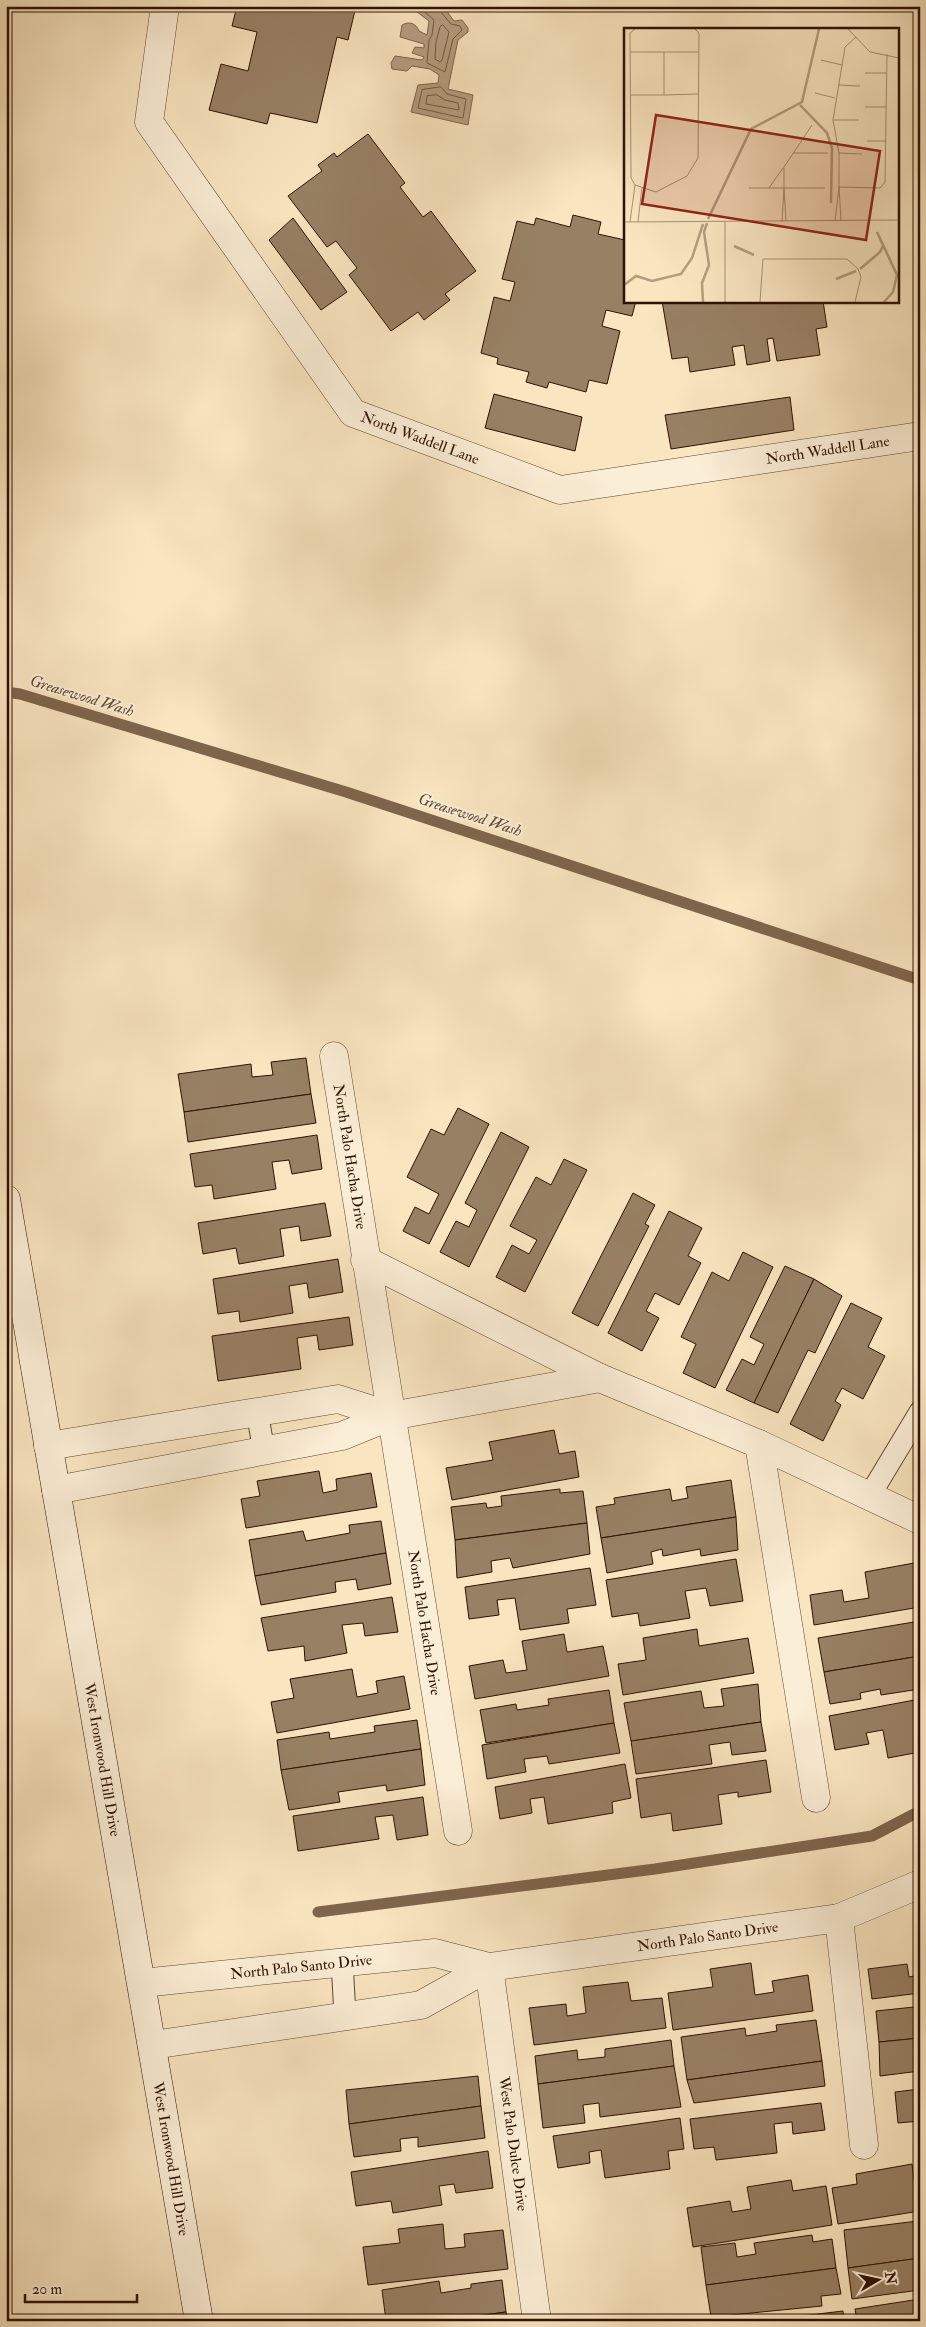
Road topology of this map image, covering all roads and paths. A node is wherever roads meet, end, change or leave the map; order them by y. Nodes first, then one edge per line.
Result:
1 (165, 6) edge
2 (920, 436) edge
3 (334, 1056) dead end
4 (6, 1199) edge
5 (366, 1260) junction
6 (600, 1378) junction
7 (257, 1412) junction
8 (920, 1412) edge
9 (392, 1416) junction
10 (759, 1444) junction
11 (48, 1446) junction
12 (264, 1451) junction
13 (56, 1490) junction
14 (870, 1495) junction
15 (920, 1520) edge
16 (816, 1798) dead end
17 (458, 1830) dead end
18 (920, 1884) edge
19 (839, 1918) junction
20 (342, 1962) junction
21 (489, 1967) junction
22 (142, 1983) junction
23 (345, 2016) junction
24 (153, 2045) junction
25 (864, 2146) dead end
26 (199, 2321) edge
27 (537, 2321) edge

1 - 2 street, North Waddell Lane
3 - 5 street, North Palo Hacha Drive
4 - 11 street, West Ironwood Hill Drive
5 - 6 street
5 - 9 street, North Palo Hacha Drive
6 - 9 street
6 - 10 street
7 - 9 street
7 - 11 street
7 - 12 lane
8 - 14 lane
9 - 12 street
9 - 17 street, North Palo Hacha Drive
10 - 14 street
10 - 16 street
11 - 13 street, West Ironwood Hill Drive
12 - 13 street
13 - 22 street, West Ironwood Hill Drive
14 - 15 street
18 - 19 street, North Palo Santo Drive
19 - 21 street, North Palo Santo Drive
19 - 25 street
20 - 21 street, North Palo Santo Drive
20 - 22 street, North Palo Santo Drive
20 - 23 lane
21 - 23 street, North Palo Santo Drive
21 - 27 street, West Palo Dulce Drive
22 - 24 street, West Ironwood Hill Drive
23 - 24 street, North Palo Santo Drive
24 - 26 street, West Ironwood Hill Drive

